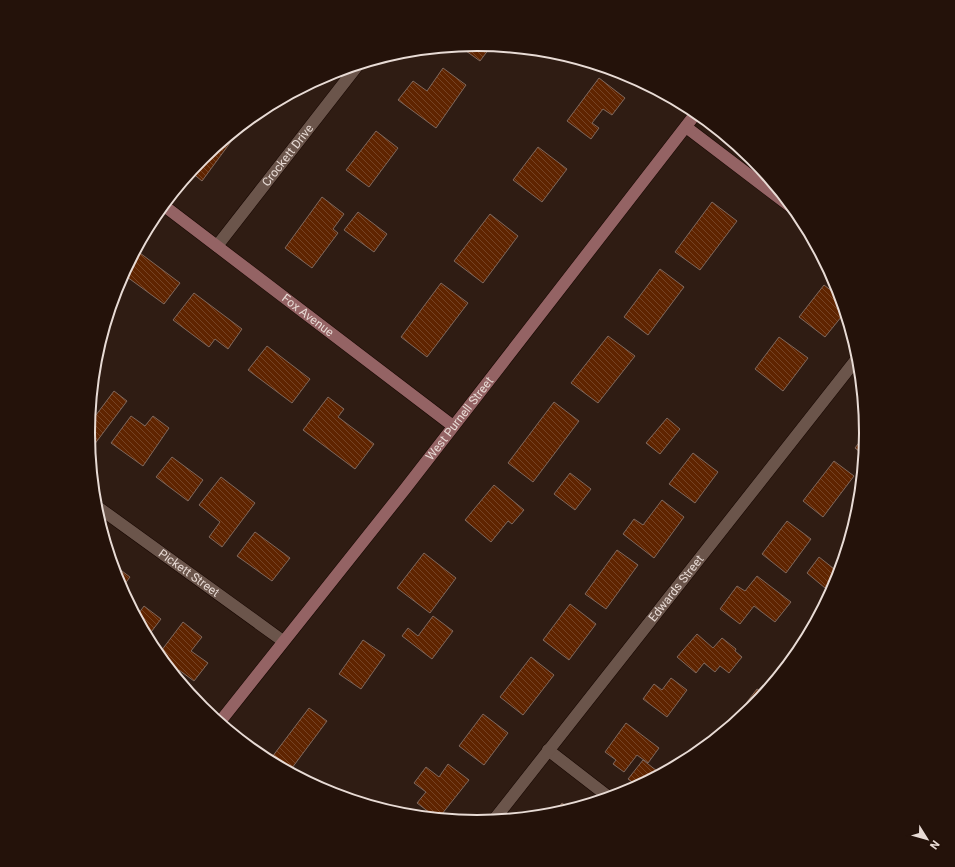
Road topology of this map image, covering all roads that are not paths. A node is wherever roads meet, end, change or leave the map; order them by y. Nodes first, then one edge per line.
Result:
1 (353, 72) edge
2 (693, 117) edge
3 (686, 127) junction
4 (778, 197) edge
5 (168, 209) edge
6 (217, 246) junction
7 (854, 363) edge
8 (453, 426) junction
9 (103, 511) edge
10 (283, 641) junction
11 (222, 719) edge
12 (548, 750) junction
13 (605, 794) edge
14 (497, 815) edge

1 - 6 street, Crockett Drive
2 - 3 street, West Purnell Street
3 - 4 street
3 - 8 street, West Purnell Street
5 - 6 street, Fox Avenue
6 - 8 street, Fox Avenue
7 - 12 street, Edwards Street
8 - 10 street, West Purnell Street
9 - 10 street, Pickett Street
10 - 11 street, West Purnell Street
12 - 13 street
12 - 14 street, Edwards Street

